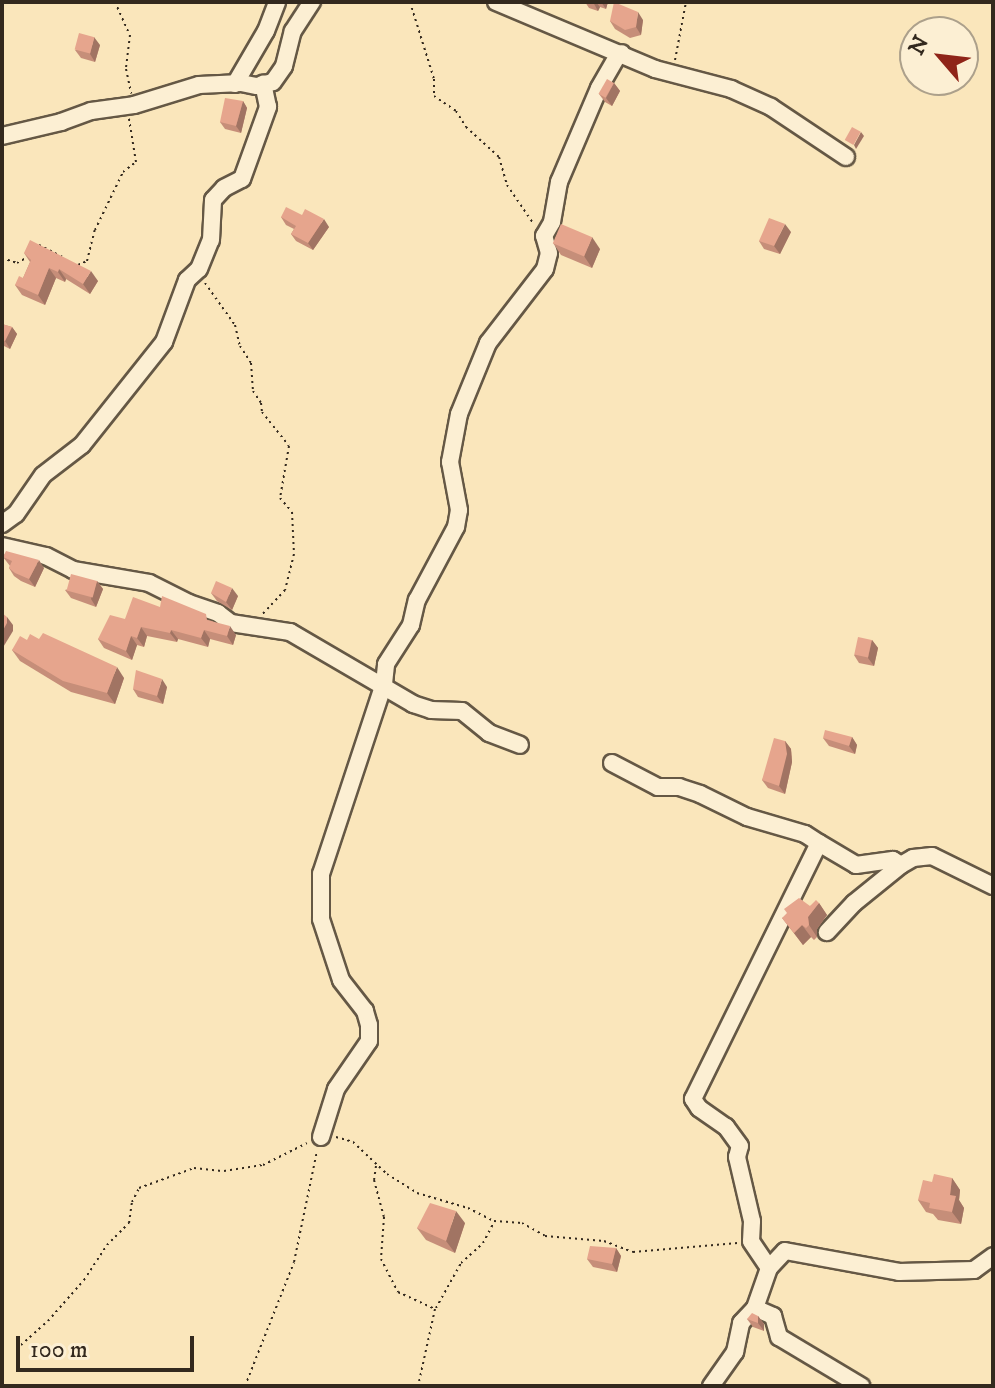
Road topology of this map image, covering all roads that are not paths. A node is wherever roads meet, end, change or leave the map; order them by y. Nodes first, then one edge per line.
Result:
1 (277, 2) edge
2 (312, 2) edge
3 (496, 2) edge
4 (622, 53) junction
5 (235, 84) junction
6 (263, 84) junction
7 (2, 136) edge
8 (846, 157) dead end
9 (2, 524) edge
10 (2, 546) edge
11 (384, 684) junction
12 (520, 745) dead end
13 (612, 763) dead end
14 (819, 843) junction
15 (901, 865) junction
16 (993, 886) edge
17 (827, 932) dead end
18 (319, 1137) road end
19 (993, 1256) edge
20 (769, 1268) junction
21 (755, 1308) junction
22 (711, 1386) edge
23 (861, 1386) edge

1 - 5 street
2 - 6 street
3 - 4 street
4 - 8 street
4 - 11 street
5 - 6 street
5 - 7 street
6 - 9 street
10 - 11 street
11 - 12 street
11 - 18 street
13 - 14 street
14 - 15 street
14 - 20 street
15 - 16 street
15 - 17 street
19 - 20 street
20 - 21 street
21 - 22 street
21 - 23 street

